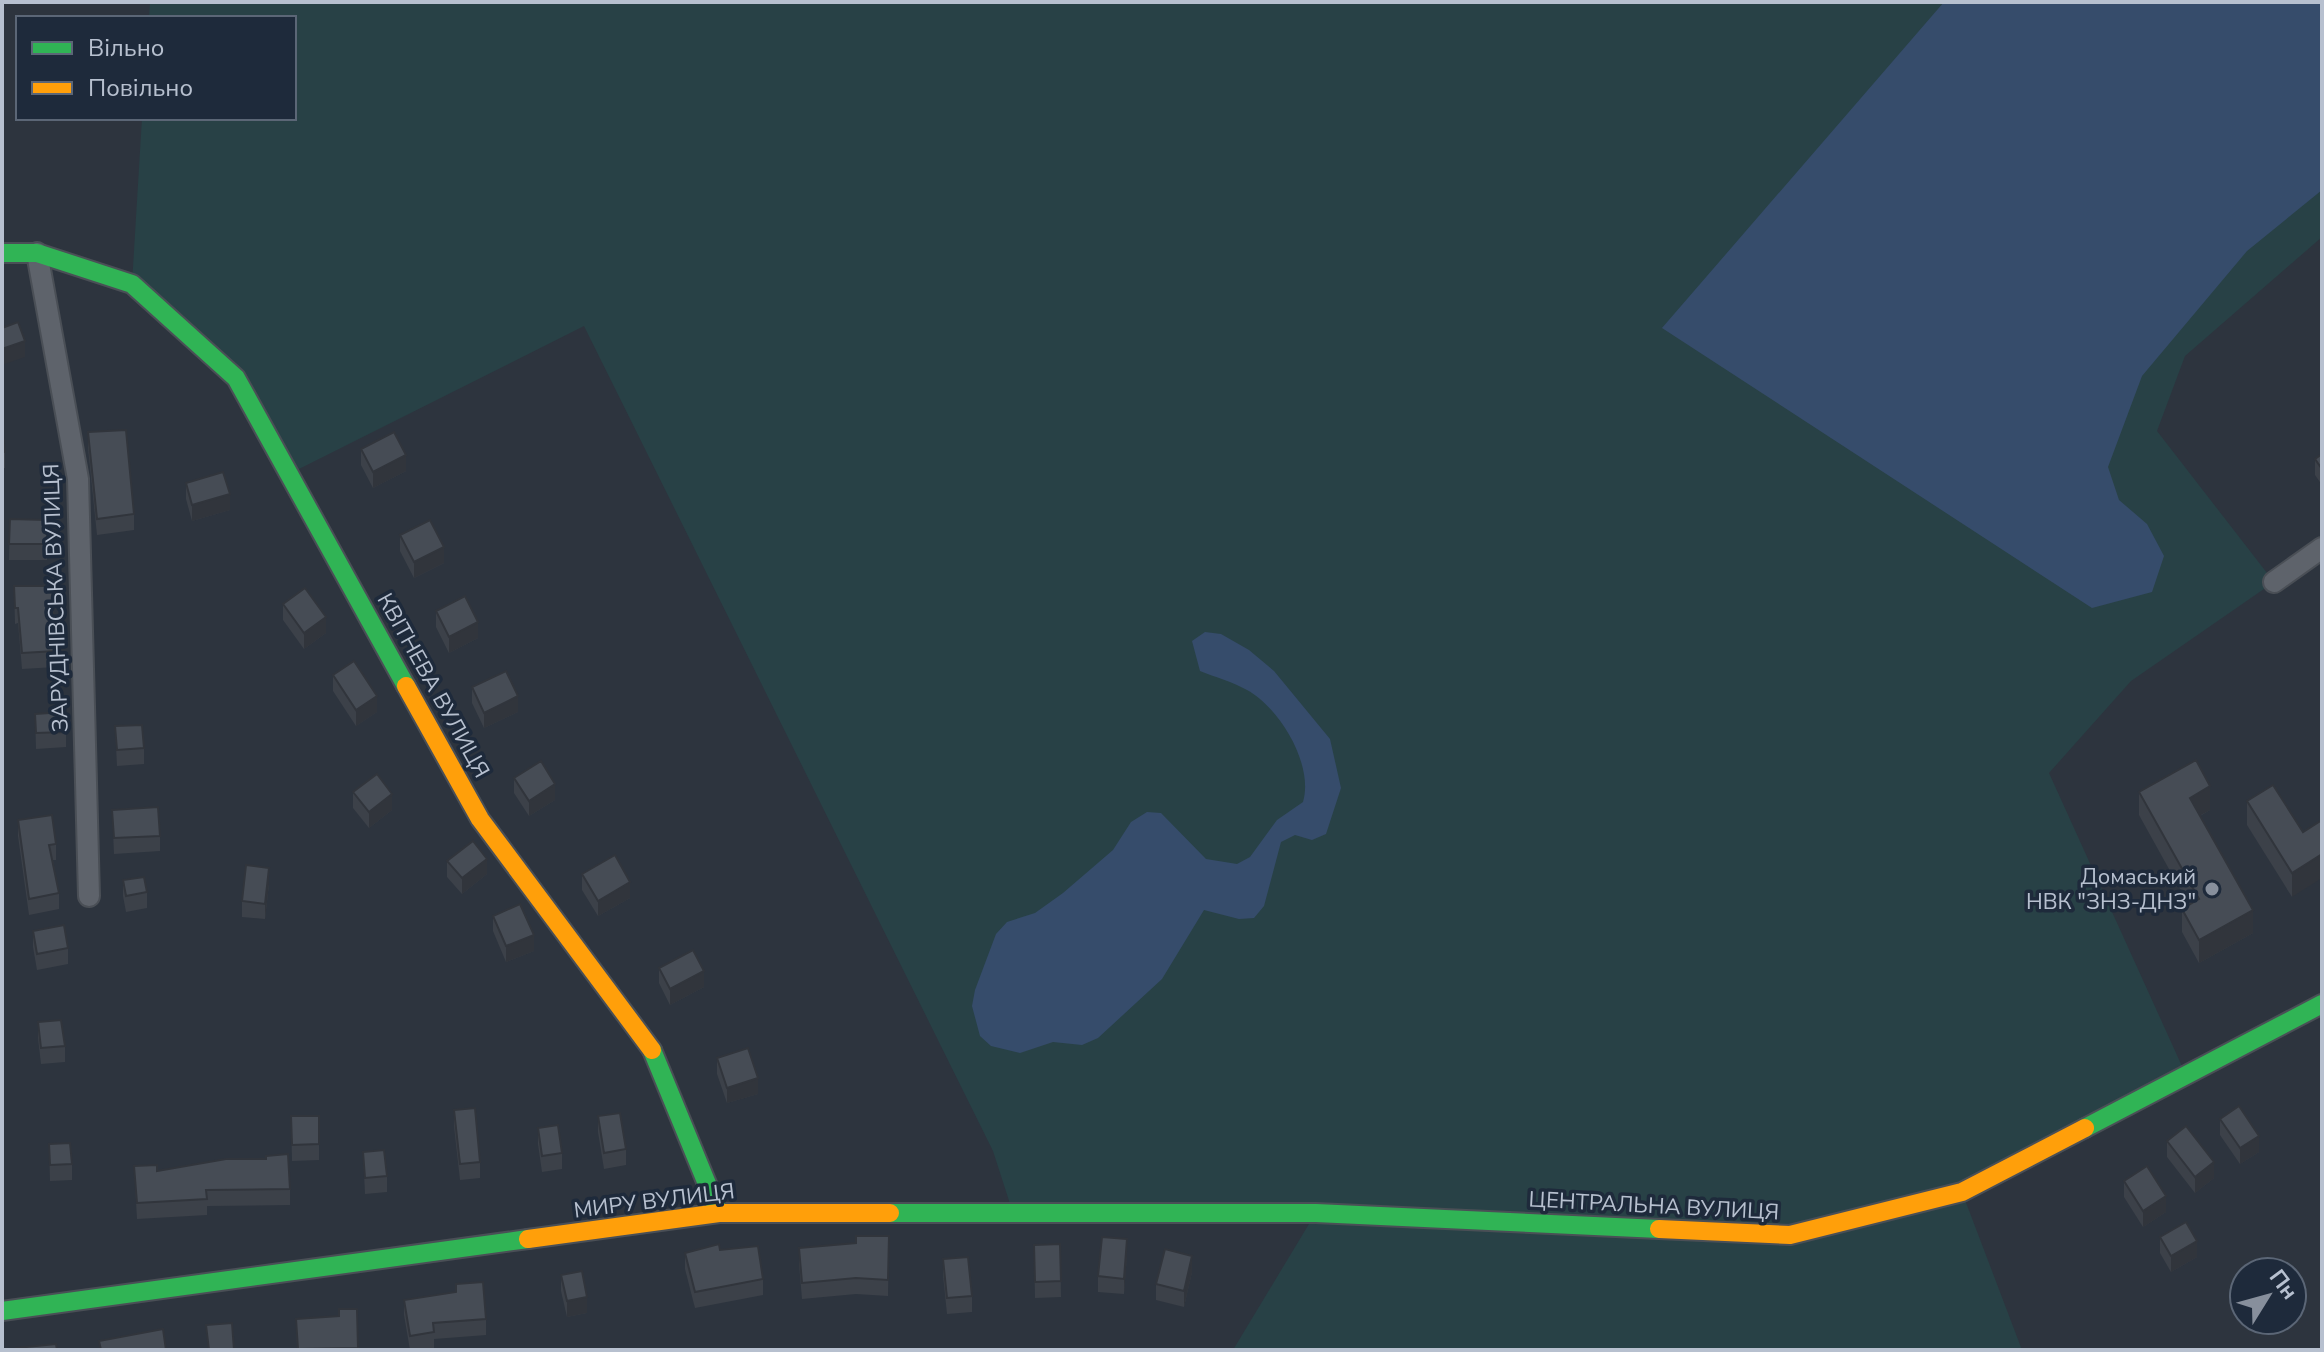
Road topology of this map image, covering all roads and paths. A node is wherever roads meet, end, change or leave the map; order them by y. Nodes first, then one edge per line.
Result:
1 (2, 253) edge
2 (37, 253) junction
3 (2322, 548) edge
4 (2274, 582) dead end
5 (89, 896) dead end
6 (2322, 1004) edge
7 (719, 1213) junction
8 (1316, 1213) joint
9 (2, 1311) edge

1 - 2 street, КВІТНЕВА ВУЛИЦЯ
2 - 5 street, ЗАРУДНІВСЬКА ВУЛИЦЯ
2 - 7 street, КВІТНЕВА ВУЛИЦЯ
3 - 4 street
6 - 8 street, ЦЕНТРАЛЬНА ВУЛИЦЯ
7 - 8 street, МИРУ ВУЛИЦЯ
7 - 9 street, МИРУ ВУЛИЦЯ

